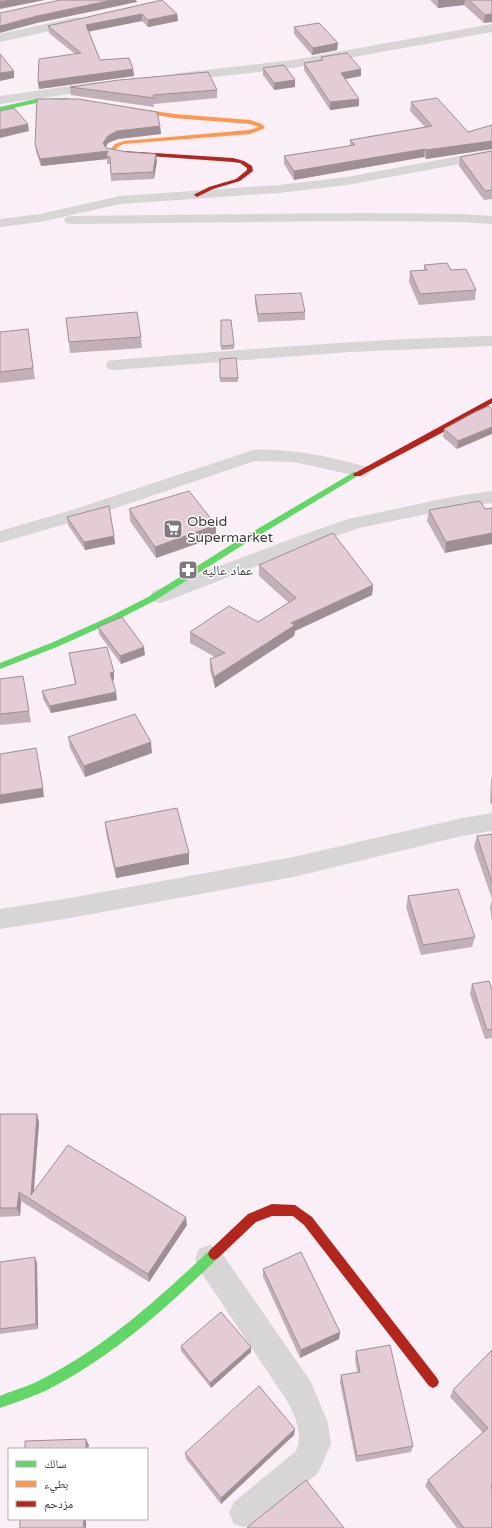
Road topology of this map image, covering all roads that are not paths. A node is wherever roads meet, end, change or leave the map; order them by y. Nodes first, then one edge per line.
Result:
1 (92, 18) edge
2 (492, 28) edge
3 (0, 38) edge
4 (166, 78) edge
5 (111, 84) edge
6 (0, 100) edge
7 (79, 101) edge
8 (115, 107) edge
9 (0, 109) edge
10 (492, 154) edge
11 (197, 195) junction
12 (40, 218) junction
13 (492, 220) edge
14 (0, 223) edge
15 (492, 341) edge
16 (114, 365) dead end
17 (492, 400) edge
18 (362, 471) junction
19 (492, 497) edge
20 (0, 537) edge
21 (151, 599) junction
22 (0, 666) edge
23 (492, 822) edge
24 (0, 919) edge
25 (209, 1259) junction
26 (433, 1382) dead end
27 (0, 1402) edge
28 (245, 1513) dead end

1 - 3 street
2 - 4 street
5 - 6 street
7 - 9 street
8 - 11 street
10 - 11 street
11 - 12 street
12 - 13 street
12 - 14 street
15 - 16 street
17 - 18 street
18 - 20 street
18 - 21 street
19 - 21 street
21 - 22 street
23 - 24 street
25 - 26 street
25 - 27 street
25 - 28 street

